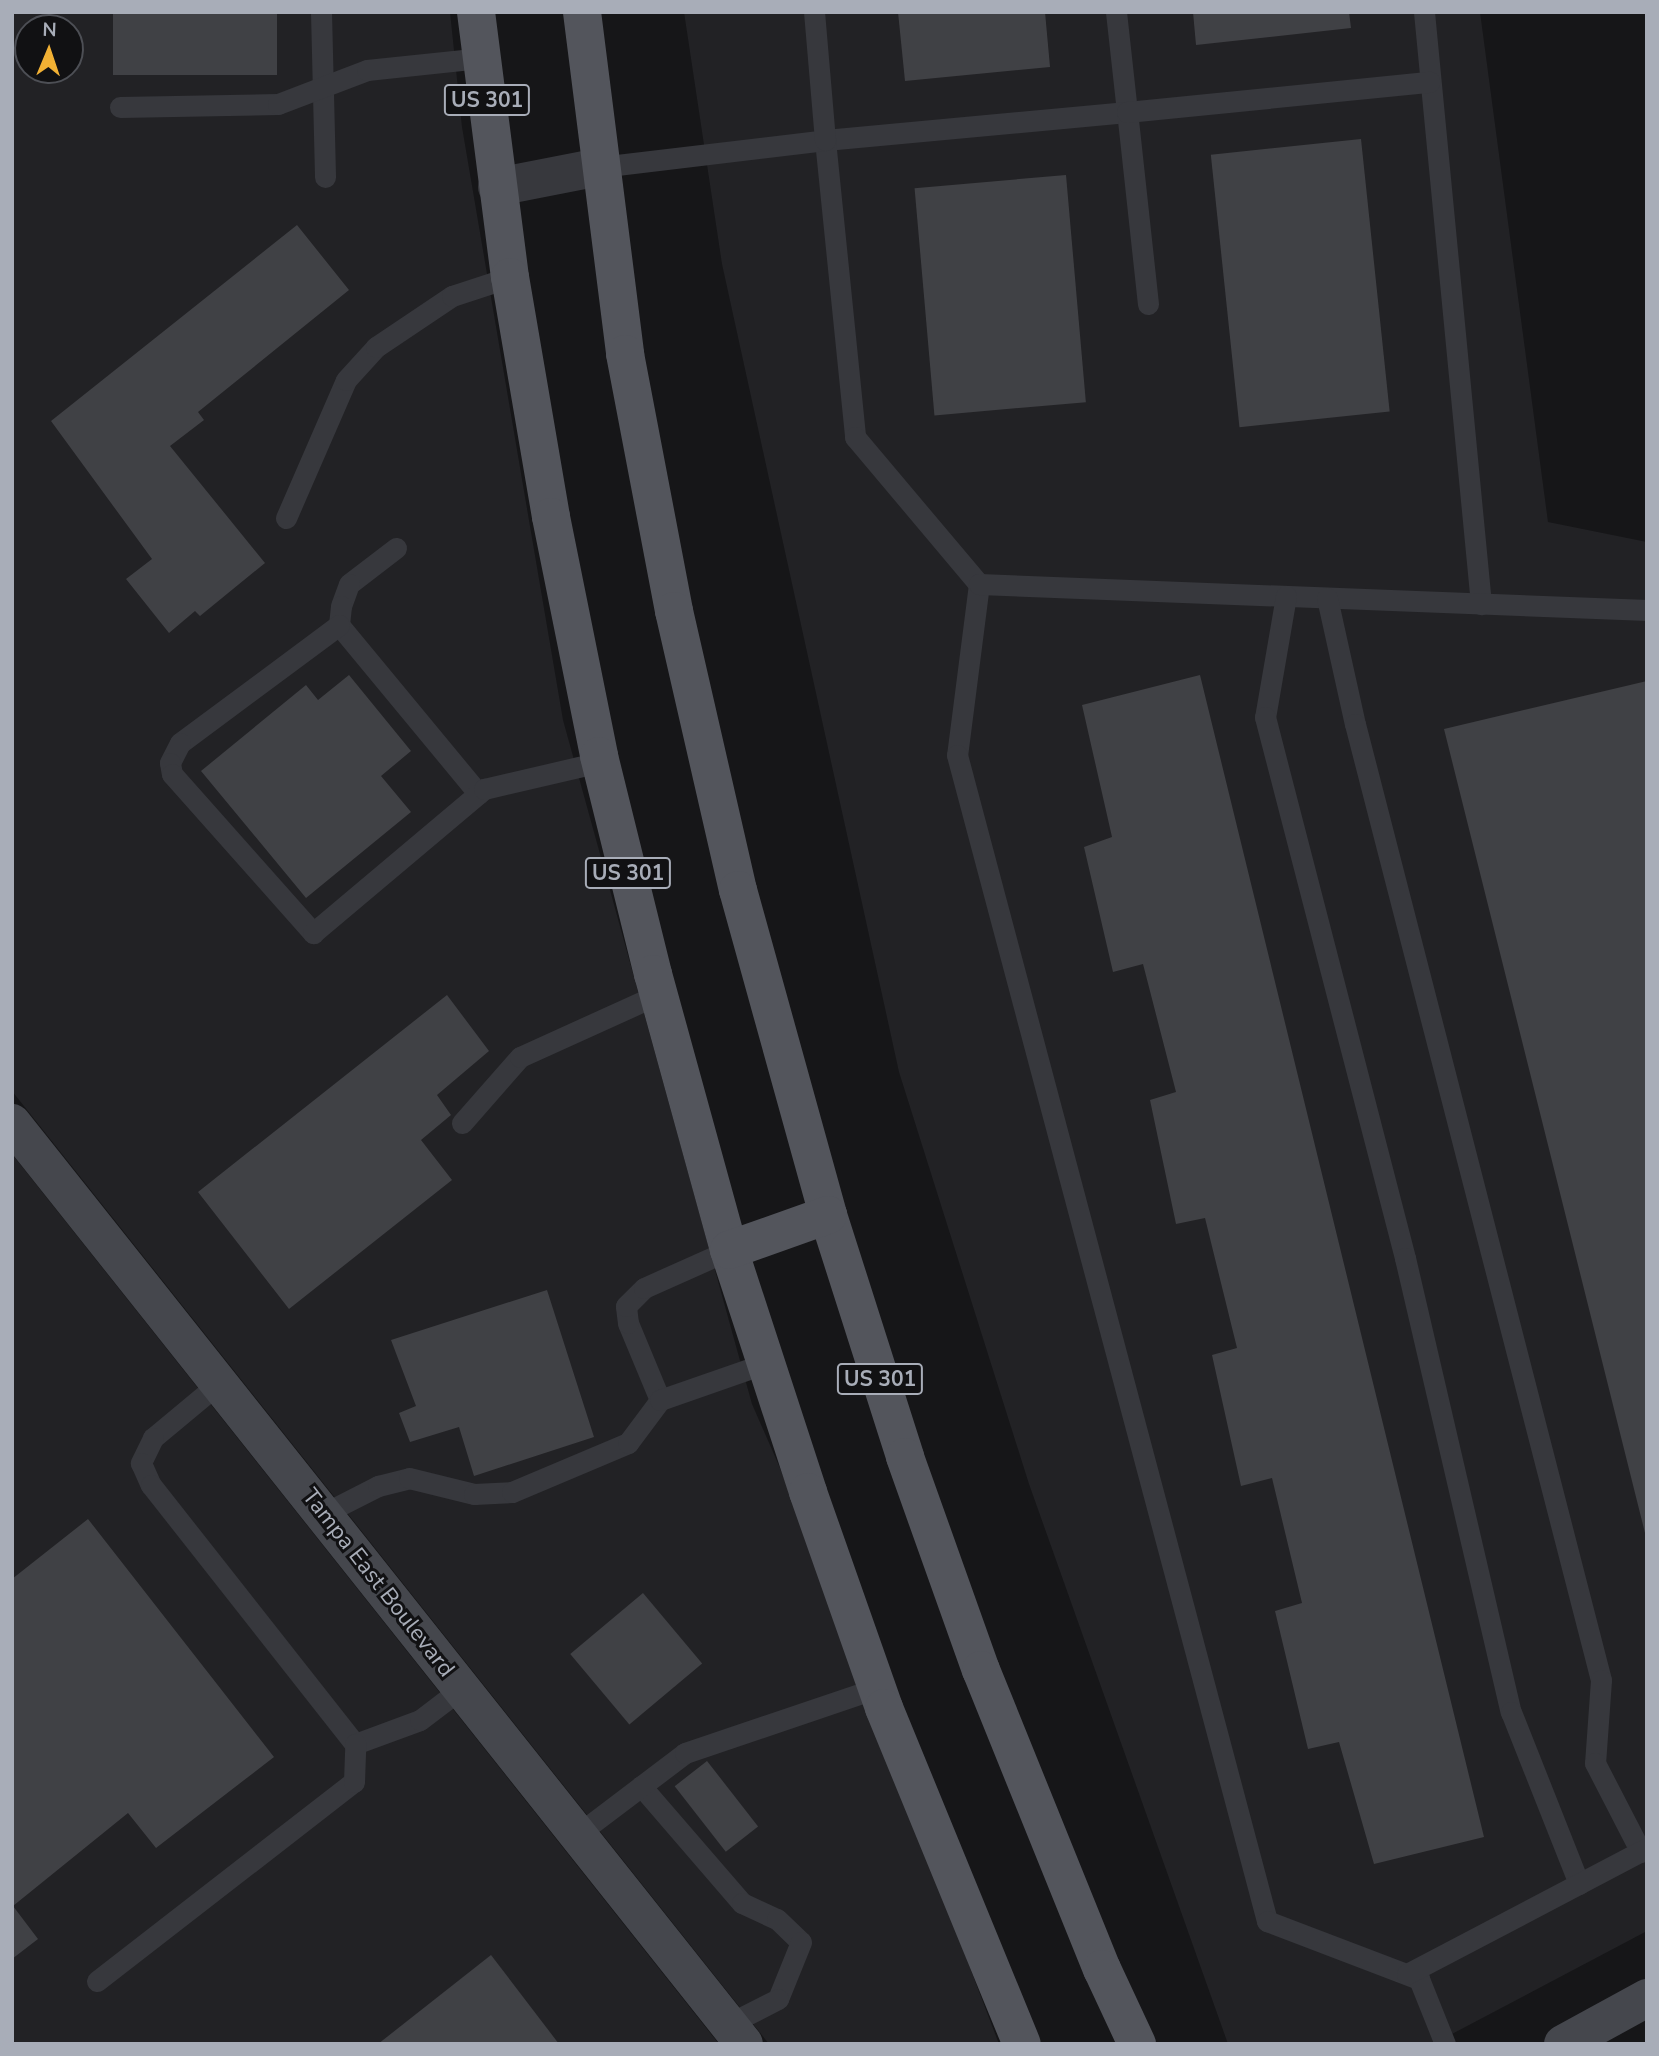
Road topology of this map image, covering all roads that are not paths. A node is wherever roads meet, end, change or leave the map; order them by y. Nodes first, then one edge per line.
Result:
1 (321, 12) edge
2 (476, 12) edge
3 (582, 12) edge
4 (814, 12) edge
5 (1116, 12) edge
6 (1424, 12) edge
7 (482, 58) junction
8 (1430, 82) junction
9 (322, 87) junction
10 (120, 107) dead end
11 (1127, 112) junction
12 (825, 139) junction
13 (600, 167) junction
14 (325, 177) dead end
15 (497, 187) junction
16 (510, 276) junction
17 (1148, 304) dead end
18 (286, 518) dead end
19 (396, 548) dead end
20 (979, 584) junction
21 (1286, 596) junction
22 (1327, 598) junction
23 (1481, 604) junction
24 (1647, 610) edge
25 (339, 625) junction
26 (600, 762) junction
27 (479, 794) junction
28 (659, 994) junction
29 (12, 1123) edge
30 (462, 1123) dead end
31 (828, 1215) junction
32 (729, 1250) junction
33 (766, 1363) junction
34 (219, 1383) junction
35 (660, 1400) junction
36 (323, 1514) junction
37 (462, 1688) junction
38 (877, 1688) junction
39 (355, 1744) junction
40 (641, 1786) junction
41 (578, 1834) junction
42 (1644, 1850) edge
43 (1579, 1884) junction
44 (1408, 1974) junction
45 (96, 1981) dead end
46 (1647, 1998) edge
47 (737, 2034) edge
48 (1022, 2044) edge
49 (1137, 2044) edge
50 (1446, 2044) edge
51 (1563, 2044) edge

1 - 9 lane
2 - 7 main road, US 301
3 - 13 main road, US 301
4 - 12 lane
5 - 11 lane
6 - 8 lane
7 - 9 lane
7 - 15 main road, US 301
8 - 11 lane
8 - 23 lane
9 - 10 lane
9 - 14 lane
11 - 12 lane
11 - 17 lane
12 - 13 lane
12 - 20 lane
13 - 15 street
13 - 31 main road, US 301
15 - 16 main road, US 301
16 - 18 lane
16 - 26 main road, US 301
19 - 25 lane
20 - 21 lane
20 - 44 lane
21 - 22 lane
21 - 43 lane
22 - 23 lane
22 - 42 lane
23 - 24 lane
25 - 27 lane
25 - 27 lane
26 - 27 lane
26 - 28 main road, US 301
28 - 30 lane
28 - 32 main road, US 301
29 - 34 main road, Tampa East Boulevard
31 - 32 main road
31 - 49 main road, US 301
32 - 33 main road, US 301
32 - 35 lane
33 - 35 lane
33 - 38 main road, US 301
34 - 36 main road, Tampa East Boulevard
34 - 39 lane
35 - 36 lane
36 - 37 main road, Tampa East Boulevard
37 - 39 lane
37 - 41 main road, Tampa East Boulevard
38 - 40 lane
38 - 48 main road, US 301
39 - 45 lane
40 - 41 lane
40 - 47 lane
41 - 47 main road, Tampa East Boulevard
42 - 43 lane
43 - 44 lane
44 - 50 lane
46 - 51 main road

